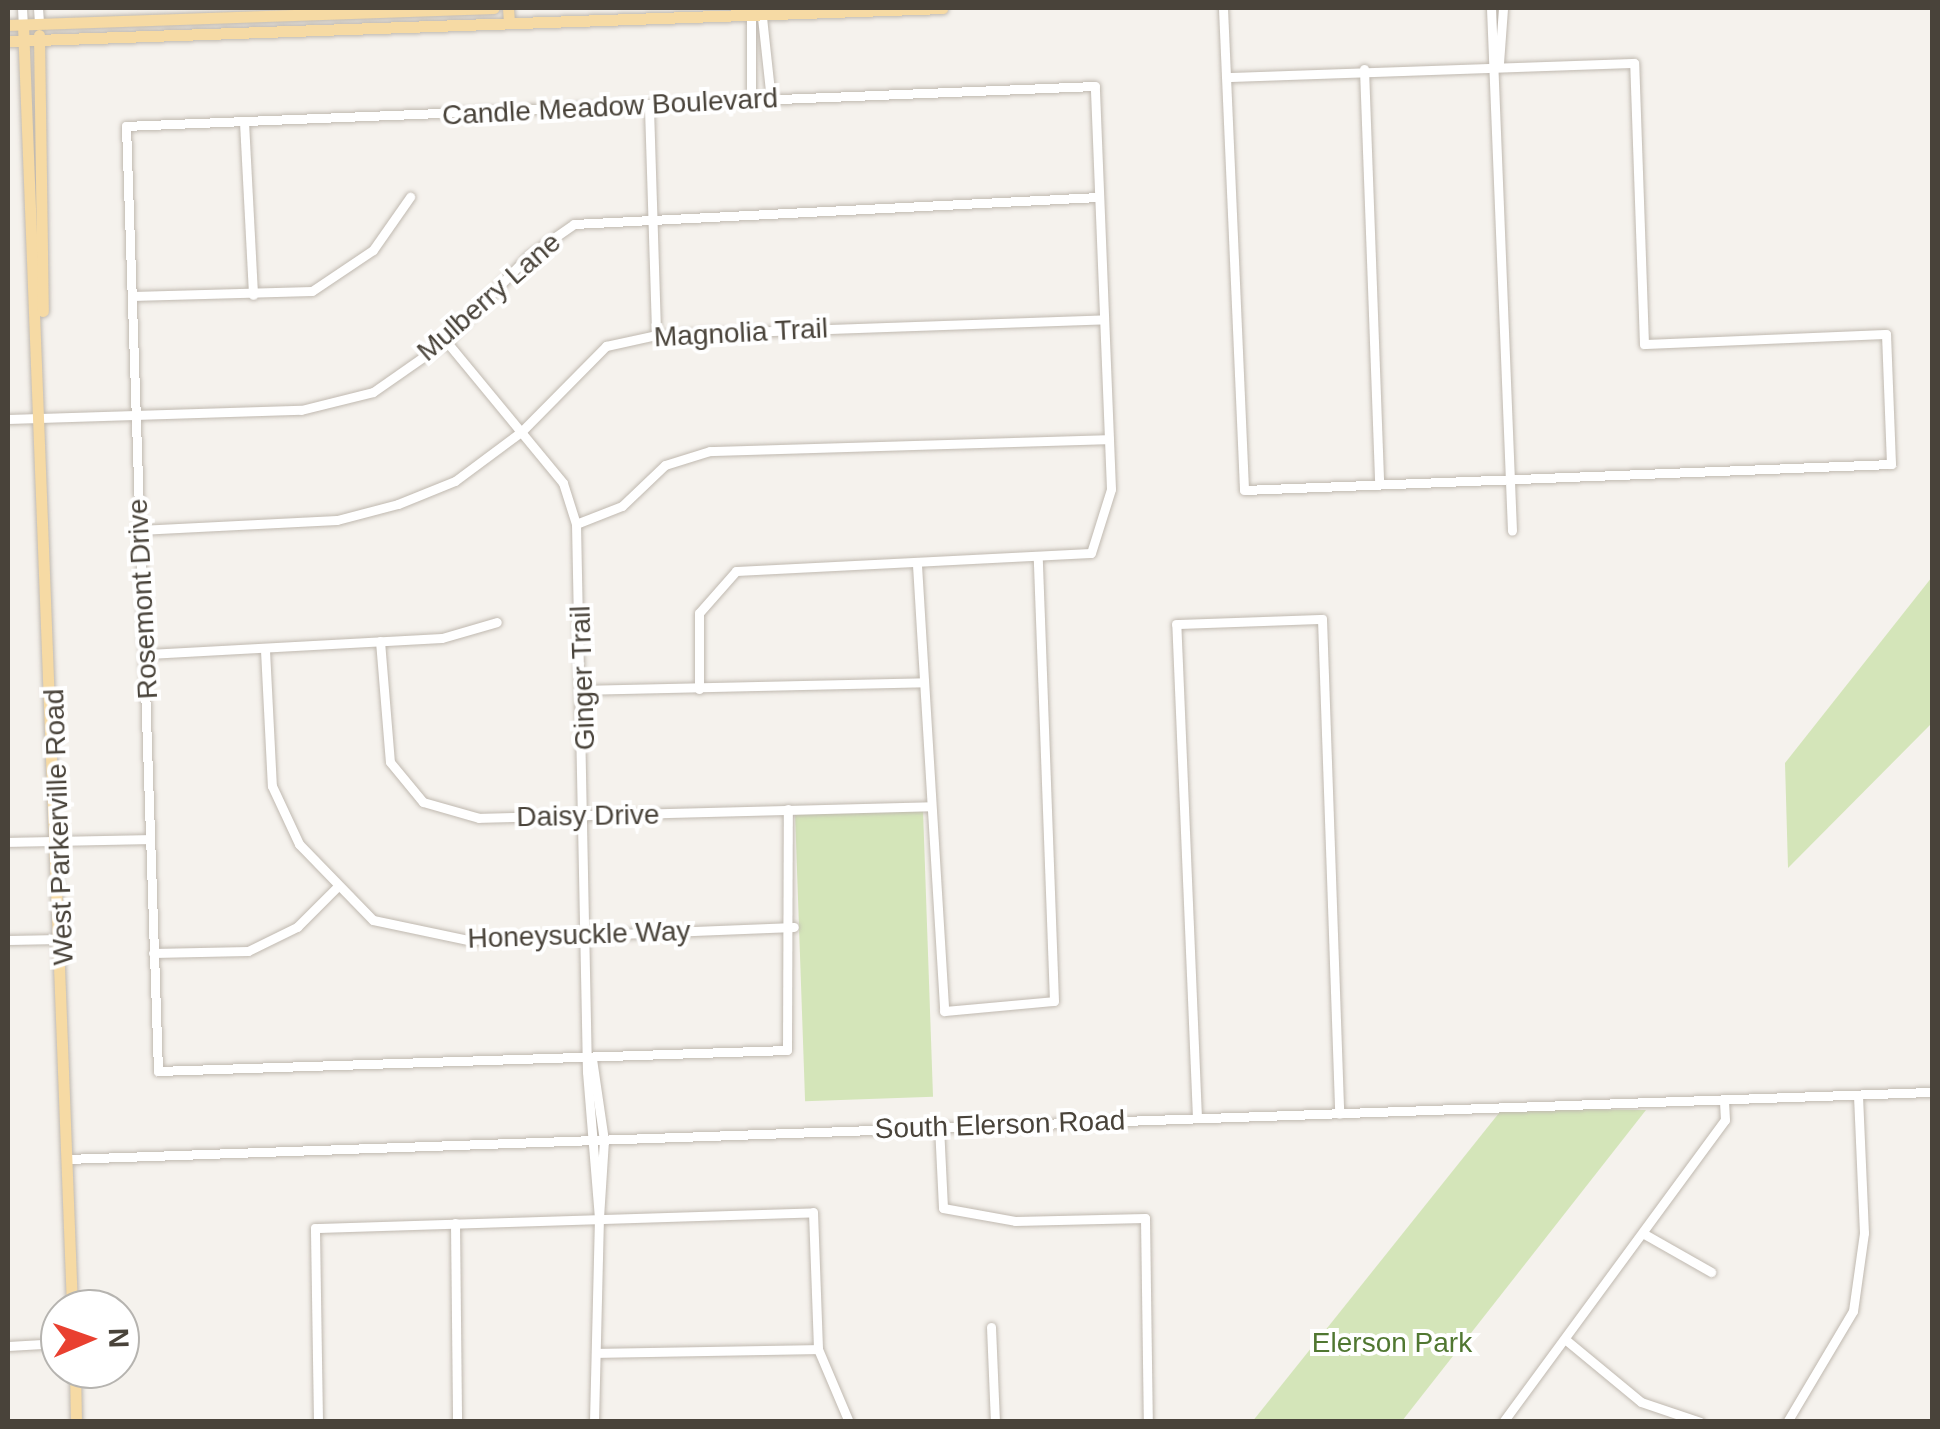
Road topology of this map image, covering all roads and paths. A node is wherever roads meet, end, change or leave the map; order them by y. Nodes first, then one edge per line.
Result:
1 (22, 8) edge
2 (38, 8) edge
3 (494, 8) edge
4 (508, 8) edge
5 (942, 8) edge
6 (1223, 8) edge
7 (1491, 8) edge
8 (1503, 8) edge
9 (282, 11) edge
10 (300, 11) edge
11 (750, 11) edge
12 (764, 11) edge
13 (508, 23) junction
14 (39, 24) junction
15 (8, 25) edge
16 (23, 25) junction
17 (301, 30) junction
18 (283, 31) junction
19 (40, 39) junction
20 (8, 40) edge
21 (24, 40) junction
22 (1499, 63) junction
23 (1364, 69) junction
24 (1228, 77) junction
25 (770, 100) junction
26 (751, 101) junction
27 (649, 108) junction
28 (244, 122) junction
29 (126, 126) joint
30 (410, 197) dead end
31 (1098, 197) junction
32 (653, 218) junction
33 (253, 295) junction
34 (132, 296) junction
35 (1103, 319) junction
36 (656, 335) junction
37 (446, 341) junction
38 (41, 346) junction
39 (135, 414) junction
40 (44, 417) junction
41 (8, 419) edge
42 (522, 431) junction
43 (1109, 439) junction
44 (1512, 481) junction
45 (1379, 483) junction
46 (576, 524) junction
47 (139, 530) junction
48 (1512, 531) dead end
49 (1038, 558) junction
50 (917, 565) junction
51 (498, 622) dead end
52 (380, 642) junction
53 (265, 650) junction
54 (148, 654) junction
55 (922, 682) junction
56 (699, 689) junction
57 (582, 690) junction
58 (927, 806) junction
59 (788, 809) junction
60 (588, 817) junction
61 (150, 839) junction
62 (60, 841) junction
63 (8, 842) edge
64 (336, 888) junction
65 (794, 928) junction
66 (590, 935) junction
67 (62, 939) junction
68 (8, 940) edge
69 (153, 953) junction
70 (592, 1058) junction
71 (1932, 1092) edge
72 (1858, 1095) junction
73 (1724, 1099) junction
74 (1340, 1114) junction
75 (1196, 1118) junction
76 (939, 1126) junction
77 (589, 1140) junction
78 (604, 1140) junction
79 (67, 1159) junction
80 (598, 1217) junction
81 (455, 1223) junction
82 (1646, 1234) junction
83 (1711, 1272) dead end
84 (71, 1289) edge
85 (991, 1327) dead end
86 (1566, 1340) junction
87 (40, 1345) edge
88 (8, 1346) edge
89 (818, 1349) junction
90 (596, 1353) junction
91 (75, 1389) edge
92 (76, 1422) edge
93 (318, 1422) edge
94 (456, 1422) edge
95 (594, 1422) edge
96 (849, 1422) edge
97 (995, 1422) edge
98 (1148, 1422) edge
99 (1503, 1422) edge
100 (1700, 1422) edge
101 (1787, 1422) edge

1 - 16 street, West Parkerville Road
2 - 14 street, West Parkerville Road
3 - 10 main road
4 - 13 main road
5 - 12 main road
6 - 24 street
7 - 22 street
8 - 22 street
9 - 10 main road
9 - 14 main road
9 - 18 street
10 - 17 street
11 - 12 main road
11 - 13 main road
11 - 26 street
12 - 25 street
13 - 17 main road
14 - 16 main road
14 - 19 main road, West Parkerville Road
15 - 16 main road
16 - 21 main road, West Parkerville Road
17 - 18 main road
18 - 19 main road
19 - 21 main road
19 - 38 main road, West Parkerville Road
20 - 21 main road
21 - 38 main road, West Parkerville Road
22 - 23 street
22 - 44 street
22 - 44 street
23 - 24 street
23 - 45 street
24 - 45 street
25 - 26 street, Candle Meadow Boulevard
25 - 31 street, Candle Meadow Boulevard
26 - 27 street, Candle Meadow Boulevard
27 - 28 street, Candle Meadow Boulevard
27 - 32 street
28 - 29 street, Candle Meadow Boulevard
28 - 33 street
29 - 34 street, Rosemont Drive
30 - 33 street
31 - 32 street, Mulberry Lane
31 - 35 street
32 - 36 street
32 - 37 street, Mulberry Lane
33 - 34 street
34 - 39 street, Rosemont Drive
35 - 36 street, Magnolia Trail
35 - 43 street
36 - 42 street, Magnolia Trail
37 - 39 street, Mulberry Lane
37 - 42 street, Ginger Trail
38 - 40 main road, West Parkerville Road
39 - 40 street, Mulberry Lane
39 - 47 street, Rosemont Drive
40 - 41 street, Mulberry Lane
40 - 62 main road, West Parkerville Road
42 - 46 street, Ginger Trail
42 - 47 street, Magnolia Trail
43 - 46 street
43 - 49 street
44 - 45 street
44 - 48 street
46 - 57 street, Ginger Trail
47 - 54 street, Rosemont Drive
49 - 50 street
49 - 58 street
50 - 55 street
50 - 56 street
51 - 52 street
52 - 53 street
52 - 60 street, Daisy Drive
53 - 54 street
53 - 64 street, Honeysuckle Way
54 - 61 street, Rosemont Drive
55 - 56 street
55 - 58 street
56 - 57 street
57 - 60 street, Ginger Trail
58 - 59 street, Daisy Drive
59 - 60 street, Daisy Drive
59 - 65 street
60 - 66 street, Ginger Trail
61 - 62 street
61 - 69 street, Rosemont Drive
62 - 63 street
62 - 67 main road, West Parkerville Road
64 - 66 street, Honeysuckle Way
64 - 69 street
65 - 66 street, Honeysuckle Way
65 - 70 street
66 - 70 street, Ginger Trail
67 - 68 street
67 - 79 main road, West Parkerville Road
69 - 70 street, Rosemont Drive
70 - 77 street, Ginger Trail
70 - 78 street, Ginger Trail
71 - 72 street, South Elerson Road
72 - 73 street, South Elerson Road
72 - 101 street
73 - 74 street, South Elerson Road
73 - 82 street
74 - 75 street, South Elerson Road
74 - 75 street
75 - 76 street, South Elerson Road
76 - 78 street, South Elerson Road
76 - 98 street
77 - 78 street, South Elerson Road
77 - 79 street, South Elerson Road
77 - 80 street, Ginger Trail
78 - 80 street, Ginger Trail
79 - 84 main road, West Parkerville Road
80 - 81 street
80 - 89 street
80 - 90 street, Ginger Trail
81 - 93 street
81 - 94 street
82 - 83 street
82 - 86 street
85 - 97 street
86 - 99 street
86 - 100 street
87 - 88 street
89 - 90 street
89 - 96 street
90 - 95 street, Ginger Trail
91 - 92 main road

